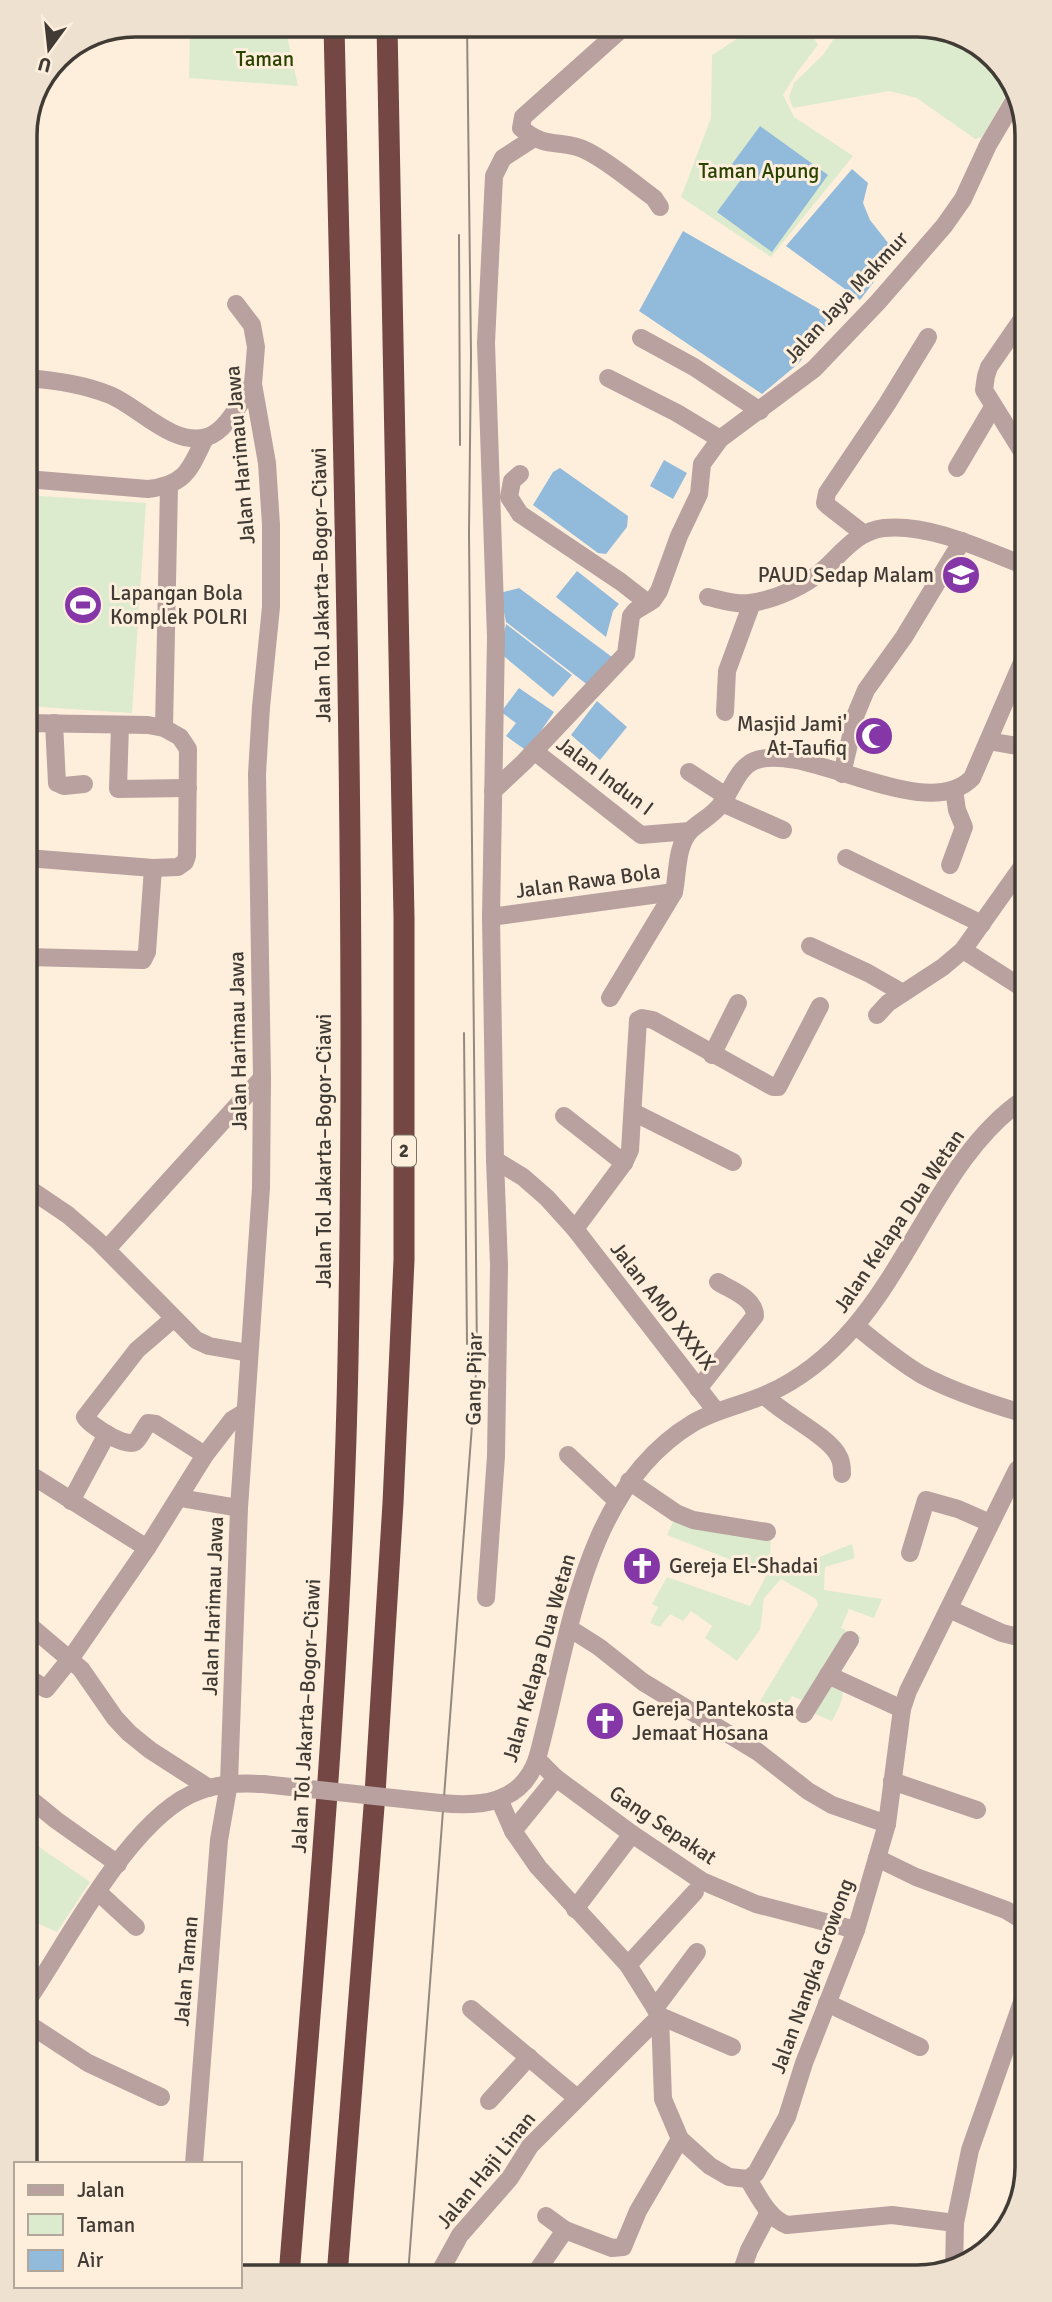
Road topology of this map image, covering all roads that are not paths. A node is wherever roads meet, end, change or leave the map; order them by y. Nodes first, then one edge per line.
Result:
1 (334, 37) edge
2 (387, 37) edge
3 (613, 37) edge
4 (1011, 106) edge
5 (534, 138) junction
6 (660, 206) dead end
7 (236, 304) dead end
8 (1015, 329) edge
9 (928, 337) dead end
10 (641, 338) dead end
11 (608, 378) dead end
12 (37, 379) edge
13 (253, 384) junction
14 (990, 402) junction
15 (760, 411) junction
16 (205, 438) junction
17 (720, 439) junction
18 (1015, 439) edge
19 (957, 468) dead end
20 (520, 474) dead end
21 (37, 480) edge
22 (169, 487) junction
23 (864, 534) junction
24 (962, 541) junction
25 (1015, 562) edge
26 (708, 597) dead end
27 (648, 603) junction
28 (752, 603) junction
29 (1015, 679) edge
30 (724, 712) dead end
31 (37, 723) edge
32 (54, 723) junction
33 (120, 725) junction
34 (164, 728) junction
35 (988, 741) junction
36 (1015, 746) edge
37 (534, 751) junction
38 (689, 772) dead end
39 (842, 774) junction
40 (84, 785) dead end
41 (188, 789) junction
42 (954, 790) junction
43 (493, 791) junction
44 (724, 800) junction
45 (783, 830) dead end
46 (690, 831) junction
47 (846, 858) dead end
48 (37, 859) edge
49 (950, 865) dead end
50 (153, 868) junction
51 (1015, 876) edge
52 (1007, 886) junction
53 (1015, 890) edge
54 (674, 892) junction
55 (491, 917) junction
56 (982, 924) junction
57 (810, 946) dead end
58 (962, 950) junction
59 (37, 960) edge
60 (1015, 983) edge
61 (903, 993) junction
62 (610, 998) dead end
63 (738, 1003) dead end
64 (820, 1006) dead end
65 (877, 1015) dead end
66 (712, 1055) junction
67 (262, 1078) junction
68 (1015, 1107) edge
69 (634, 1112) junction
70 (564, 1116) dead end
71 (495, 1160) junction
72 (733, 1162) dead end
73 (624, 1163) junction
74 (37, 1194) edge
75 (575, 1229) junction
76 (107, 1250) junction
77 (718, 1282) dead end
78 (173, 1319) junction
79 (856, 1326) junction
80 (249, 1353) junction
81 (698, 1389) junction
82 (765, 1395) junction
83 (716, 1411) junction
84 (1015, 1411) edge
85 (245, 1412) junction
86 (107, 1434) junction
87 (205, 1455) junction
88 (568, 1455) dead end
89 (842, 1474) dead end
90 (1015, 1474) edge
91 (37, 1478) edge
92 (629, 1481) junction
93 (180, 1498) junction
94 (616, 1500) junction
95 (71, 1501) junction
96 (239, 1508) junction
97 (990, 1523) junction
98 (767, 1532) dead end
99 (147, 1548) junction
100 (910, 1553) dead end
101 (486, 1598) dead end
102 (948, 1609) junction
103 (569, 1628) junction
104 (37, 1631) edge
105 (1015, 1636) edge
106 (850, 1640) dead end
107 (71, 1658) junction
108 (828, 1675) junction
109 (37, 1683) edge
110 (902, 1709) junction
111 (804, 1714) dead end
112 (537, 1759) junction
113 (556, 1778) junction
114 (892, 1781) junction
115 (229, 1783) junction
116 (209, 1788) junction
117 (499, 1799) junction
118 (37, 1805) edge
119 (977, 1810) dead end
120 (887, 1824) junction
121 (513, 1831) junction
122 (632, 1835) junction
123 (877, 1858) junction
124 (118, 1864) junction
125 (98, 1892) junction
126 (695, 1892) dead end
127 (575, 1909) junction
128 (1015, 1916) edge
129 (136, 1927) dead end
130 (856, 1930) junction
131 (697, 1952) dead end
132 (628, 1965) junction
133 (37, 1986) edge
134 (827, 2003) junction
135 (471, 2009) dead end
136 (658, 2012) junction
137 (37, 2030) edge
138 (1015, 2043) edge
139 (732, 2047) dead end
140 (920, 2047) dead end
141 (529, 2057) junction
142 (161, 2097) dead end
143 (577, 2098) junction
144 (489, 2101) dead end
145 (680, 2139) junction
146 (194, 2162) edge
147 (748, 2179) junction
148 (769, 2212) junction
149 (546, 2216) dead end
150 (955, 2222) junction
151 (565, 2230) junction
152 (954, 2258) edge
153 (290, 2265) edge
154 (338, 2265) edge
155 (444, 2265) edge
156 (541, 2265) edge
157 (744, 2265) edge

1 - 153 highway, Jalan Tol Jakarta–Bogor–Ciawi
2 - 154 highway, 2
3 - 5 street
4 - 15 street, Jalan Jaya Makmur
5 - 6 street
5 - 43 street
7 - 13 street, Jalan Harimau Jawa
8 - 14 street
9 - 23 street
10 - 15 street
11 - 17 street
12 - 16 street
13 - 16 street
13 - 67 street, Jalan Harimau Jawa
14 - 18 street
14 - 19 street
15 - 17 street, Jalan Jaya Makmur
16 - 22 street
17 - 27 street, Jalan Jaya Makmur
20 - 27 street
21 - 22 street
22 - 34 street
23 - 24 street
23 - 28 street
24 - 25 street
24 - 39 street
26 - 28 street
27 - 37 street, Jalan Jaya Makmur
28 - 30 street
29 - 35 street
31 - 32 street
32 - 33 street
32 - 40 street
33 - 34 street
33 - 41 street
34 - 41 street
35 - 36 street
35 - 42 street
37 - 43 street, Jalan Jaya Makmur
37 - 46 street, Jalan Indun I
38 - 44 street
39 - 42 street
39 - 44 street
41 - 50 street
42 - 49 street
43 - 55 street
44 - 45 street
44 - 46 street
46 - 54 street, Jalan Rawa Bola
47 - 56 street
48 - 50 street
50 - 59 street
51 - 52 street
52 - 53 street
52 - 56 street
54 - 55 street, Jalan Rawa Bola
54 - 62 street
55 - 71 street, Jalan Rawa Bola
56 - 58 street
57 - 61 street
58 - 60 street
58 - 61 street
61 - 65 street
63 - 66 street
64 - 66 street
66 - 69 street
67 - 76 street
67 - 80 street, Jalan Harimau Jawa
68 - 79 street, Jalan Kelapa Dua Wetan
69 - 72 street
69 - 73 street
70 - 73 street
71 - 75 street, Jalan AMD XXXIX
71 - 101 street, Gang Pijar
73 - 75 street
74 - 76 street
75 - 81 street, Jalan AMD XXXIX
76 - 78 street
77 - 81 street
78 - 80 street
78 - 86 street
79 - 82 street, Jalan Kelapa Dua Wetan
79 - 84 street
80 - 85 street, Jalan Harimau Jawa
81 - 83 street, Jalan AMD XXXIX
82 - 83 street, Jalan Kelapa Dua Wetan
82 - 89 street
83 - 92 street, Jalan Kelapa Dua Wetan
85 - 87 street
85 - 96 street, Jalan Harimau Jawa
86 - 87 street
86 - 95 street
87 - 93 street
88 - 94 street
90 - 97 street, Jalan Nangka Growong
91 - 95 street
92 - 94 street, Jalan Kelapa Dua Wetan
92 - 98 street
93 - 96 street
93 - 99 street
94 - 103 street, Jalan Kelapa Dua Wetan
95 - 99 street
96 - 115 street, Jalan Harimau Jawa
97 - 100 street
97 - 102 street, Jalan Nangka Growong
99 - 107 street
102 - 105 street
102 - 110 street, Jalan Nangka Growong
103 - 112 street, Jalan Kelapa Dua Wetan
103 - 120 street
104 - 107 street
106 - 108 street
107 - 109 street
107 - 116 street
108 - 110 street
108 - 111 street
110 - 114 street, Jalan Nangka Growong
112 - 113 street, Gang Sepakat
112 - 117 street, Jalan Kelapa Dua Wetan
113 - 121 street
113 - 122 street, Gang Sepakat
114 - 119 street
114 - 120 street, Jalan Nangka Growong
115 - 116 street, Jalan Kelapa Dua Wetan
115 - 117 street, Jalan Kelapa Dua Wetan, bridge
115 - 146 street, Jalan Taman
116 - 124 street, Jalan Kelapa Dua Wetan
117 - 121 street
118 - 124 street
120 - 123 street, Jalan Nangka Growong
121 - 127 street
122 - 127 street
122 - 130 street, Gang Sepakat
123 - 128 street
123 - 130 street, Jalan Nangka Growong
124 - 125 street, Jalan Kelapa Dua Wetan
125 - 129 street
125 - 133 street, Jalan Kelapa Dua Wetan
126 - 132 street
127 - 132 street
130 - 134 street, Jalan Nangka Growong
131 - 136 street
132 - 136 street
134 - 140 street
134 - 147 street, Jalan Nangka Growong
135 - 141 street
136 - 139 street
136 - 143 street, Jalan Haji Linan
136 - 145 street
137 - 142 street
138 - 150 street
141 - 143 street
141 - 144 street
143 - 155 street, Jalan Haji Linan
145 - 147 street
145 - 151 street
147 - 148 street
148 - 150 street
148 - 157 street
149 - 151 street
150 - 152 street
151 - 156 street

